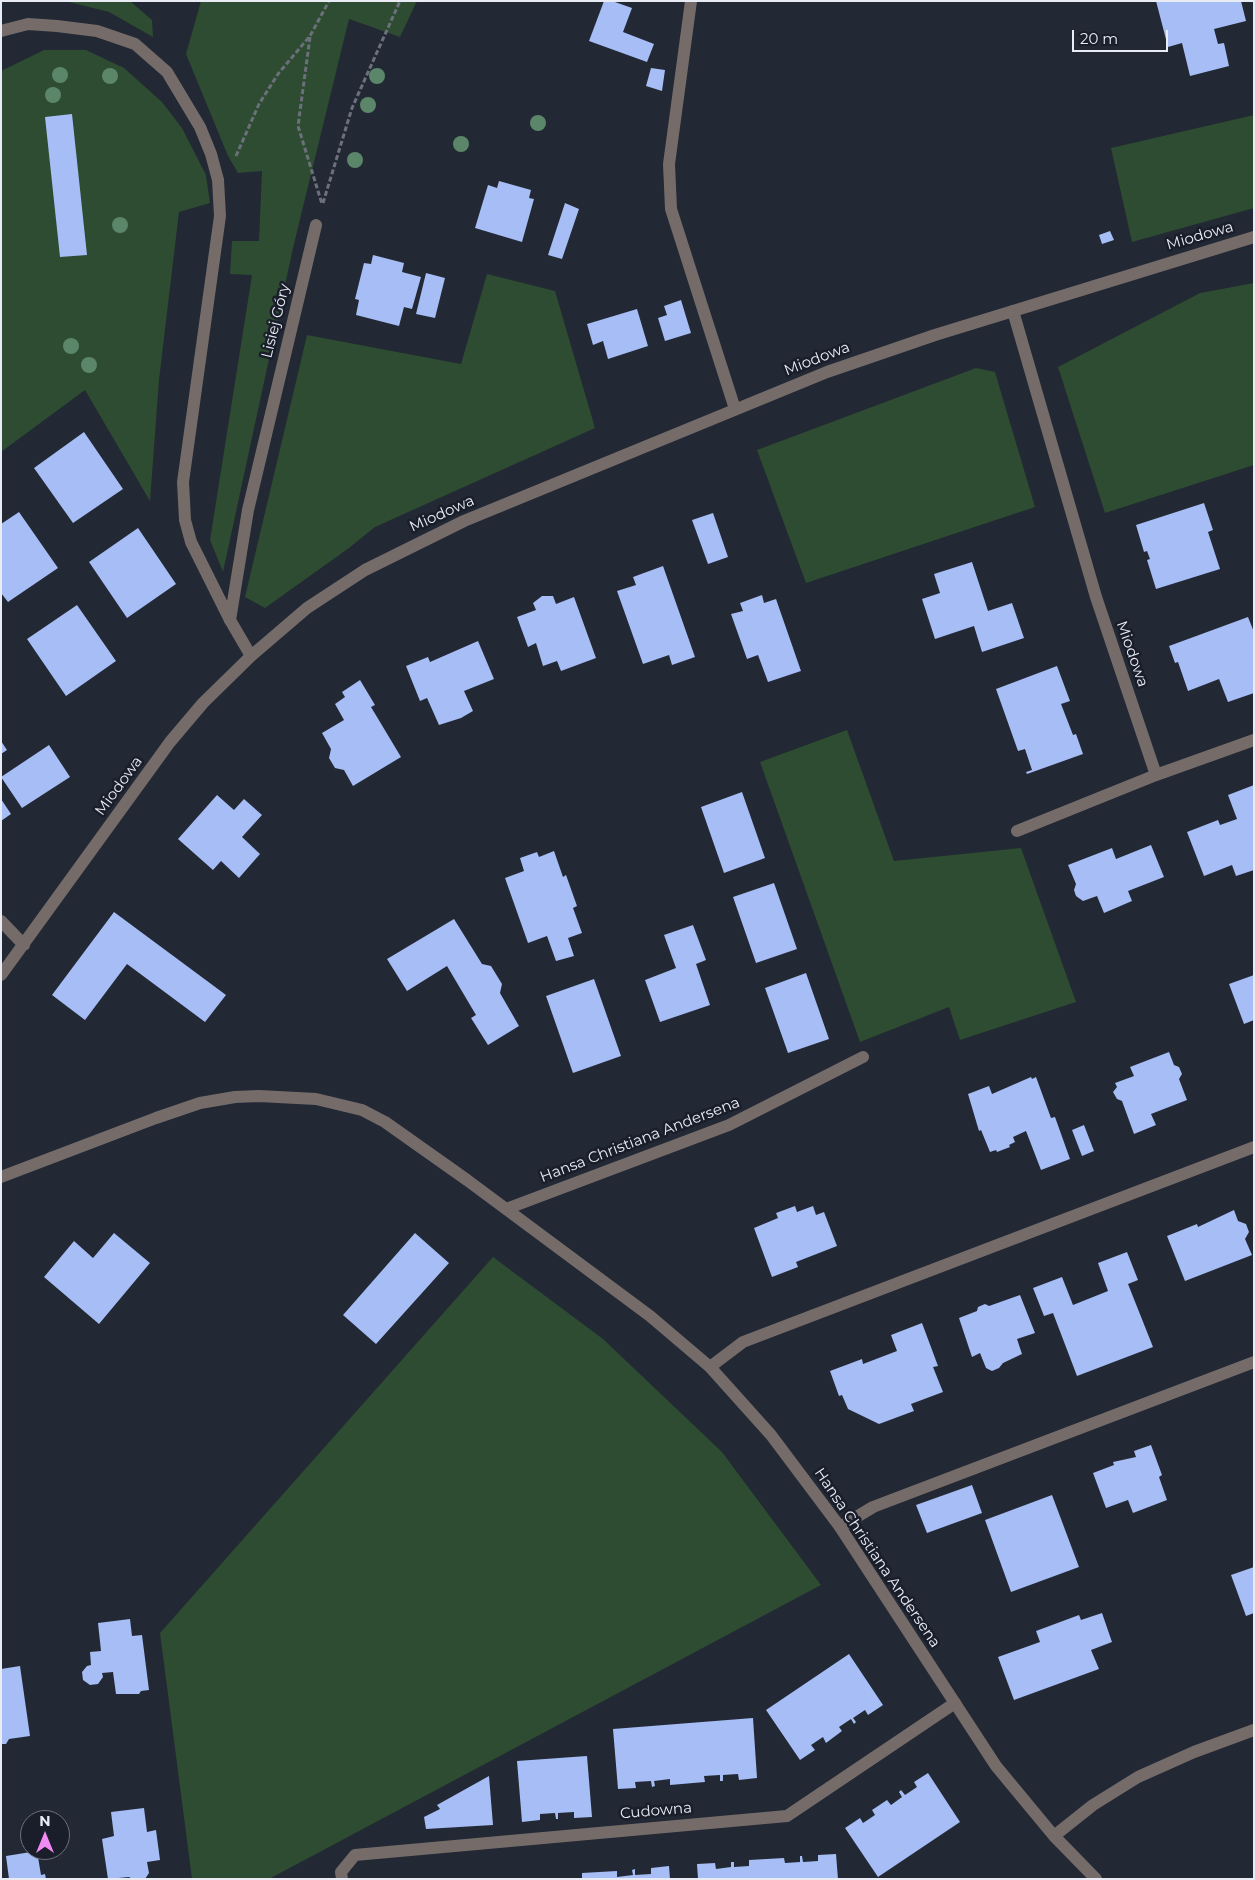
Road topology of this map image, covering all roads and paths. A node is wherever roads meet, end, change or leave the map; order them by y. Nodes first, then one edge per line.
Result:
1 (328, 1) edge
2 (400, 1) edge
3 (691, 1) edge
4 (1, 31) edge
5 (310, 36) junction
6 (216, 172) junction
7 (322, 205) junction
8 (316, 225) joint
9 (1254, 237) edge
10 (1013, 311) junction
11 (735, 409) junction
12 (230, 620) junction
13 (251, 656) junction
14 (1254, 740) edge
15 (1156, 775) junction
16 (1017, 831) dead end
17 (1, 921) edge
18 (24, 945) junction
19 (1, 975) edge
20 (863, 1057) dead end
21 (1254, 1147) edge
22 (1, 1177) edge
23 (506, 1209) junction
24 (1254, 1362) edge
25 (710, 1367) junction
26 (840, 1527) junction
27 (955, 1703) junction
28 (1254, 1730) edge
29 (1054, 1836) junction
30 (342, 1879) edge
31 (1096, 1879) edge

1 - 5 path
2 - 7 path
3 - 11 street
4 - 6 street
5 - 6 path
5 - 7 path
6 - 12 street
7 - 8 path
8 - 12 street, Lisiej Góry
9 - 10 street, Miodowa
10 - 11 street, Miodowa
10 - 15 street, Miodowa
11 - 13 street, Miodowa
12 - 13 street
13 - 18 street, Miodowa
14 - 15 street
15 - 16 street
17 - 18 street
18 - 19 street, Miodowa
20 - 23 street, Hansa Christiana Andersena
21 - 25 street
22 - 23 street, Hansa Christiana Andersena
23 - 25 street, Hansa Christiana Andersena
24 - 26 street
25 - 26 street, Hansa Christiana Andersena
26 - 27 street, Hansa Christiana Andersena
27 - 29 street, Hansa Christiana Andersena
27 - 30 street, Cudowna
28 - 29 street
29 - 31 street, Hansa Christiana Andersena

